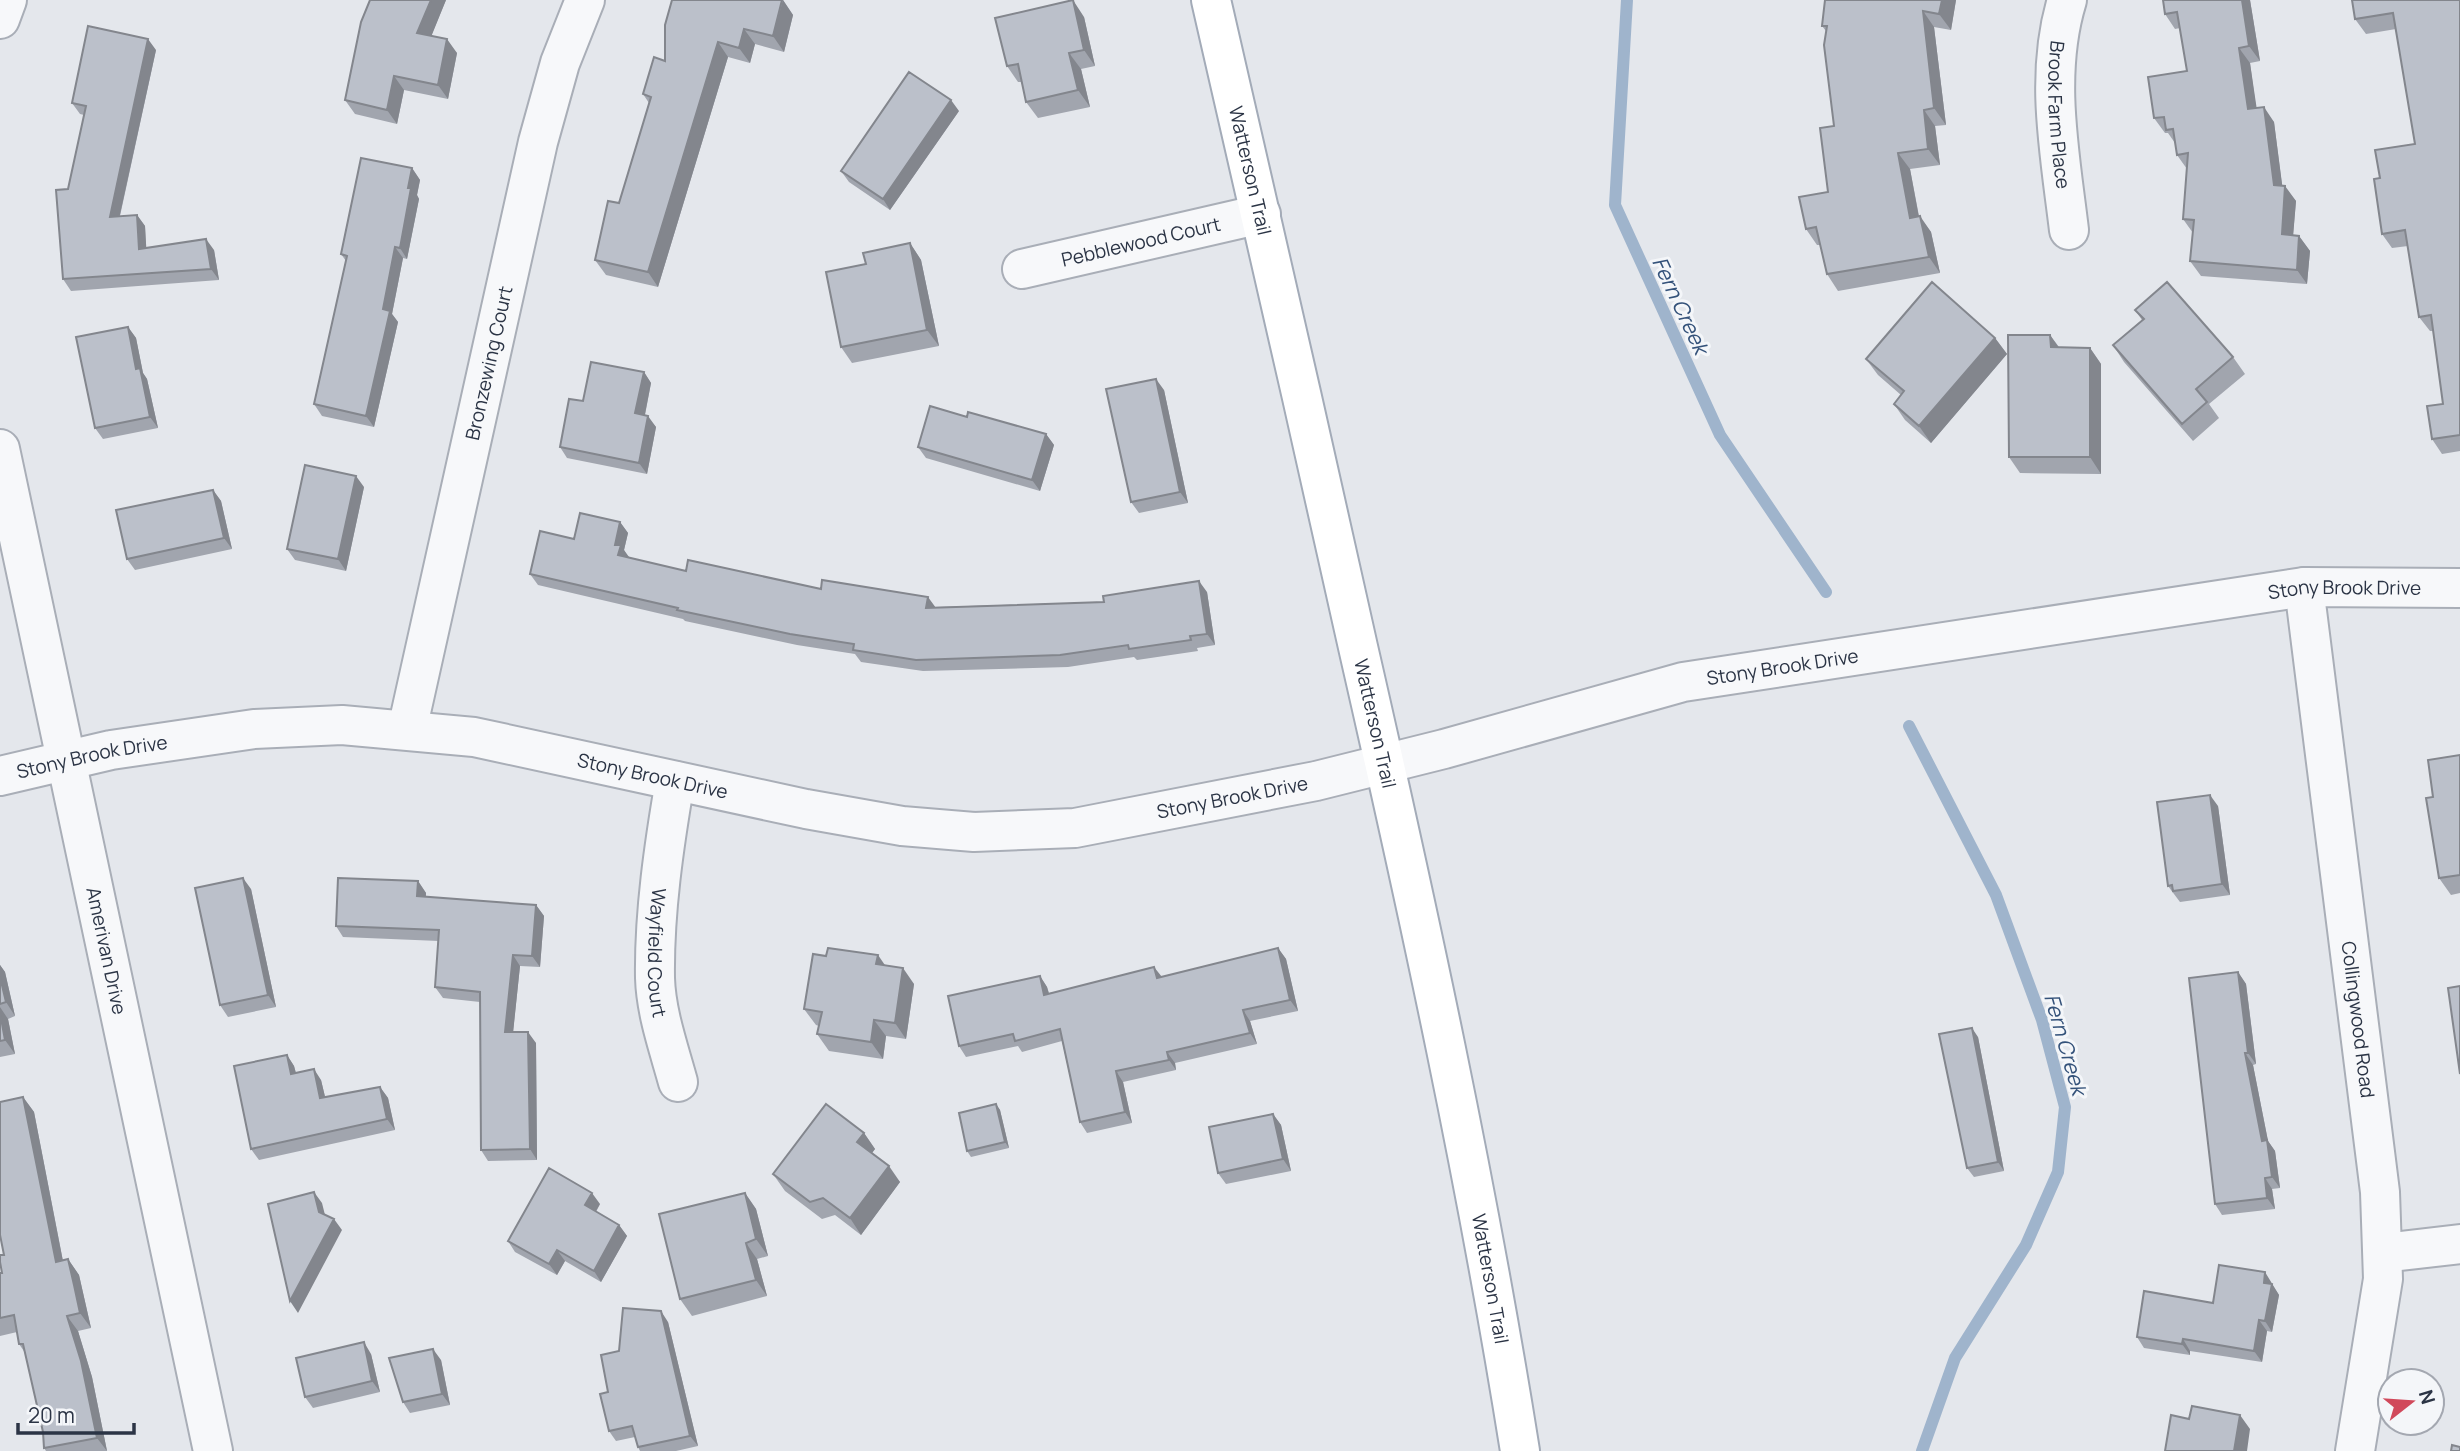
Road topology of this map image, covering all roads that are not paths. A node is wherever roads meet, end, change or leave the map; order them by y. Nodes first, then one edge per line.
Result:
1 (7, 0) edge
2 (585, 0) edge
3 (1211, 0) edge
4 (2067, 0) edge
5 (0, 19) edge
6 (1261, 214) junction
7 (2068, 230) dead end
8 (1022, 270) dead end
9 (0, 449) edge
10 (2304, 587) junction
11 (2460, 588) edge
12 (407, 730) junction
13 (68, 761) junction
14 (1386, 764) junction
15 (0, 776) edge
16 (675, 781) junction
17 (678, 1083) dead end
18 (2460, 1244) edge
19 (2383, 1254) junction
20 (213, 1451) edge
21 (1520, 1451) edge
22 (2355, 1451) edge

1 - 5 street
2 - 12 street, Bronzewing Court
3 - 6 main road, Watterson Trail
4 - 7 street, Brook Farm Place
6 - 8 street, Pebblewood Court
6 - 14 main road, Watterson Trail
9 - 13 street, Amerivan Drive
10 - 11 street, Stony Brook Drive
10 - 14 street, Stony Brook Drive
10 - 19 street, Collingwood Road
12 - 13 street, Stony Brook Drive
12 - 16 street, Stony Brook Drive
13 - 15 street, Stony Brook Drive
13 - 20 street, Amerivan Drive
14 - 16 street, Stony Brook Drive
14 - 21 main road, Watterson Trail
16 - 17 street, Wayfield Court
18 - 19 street
19 - 22 street, Collingwood Road

